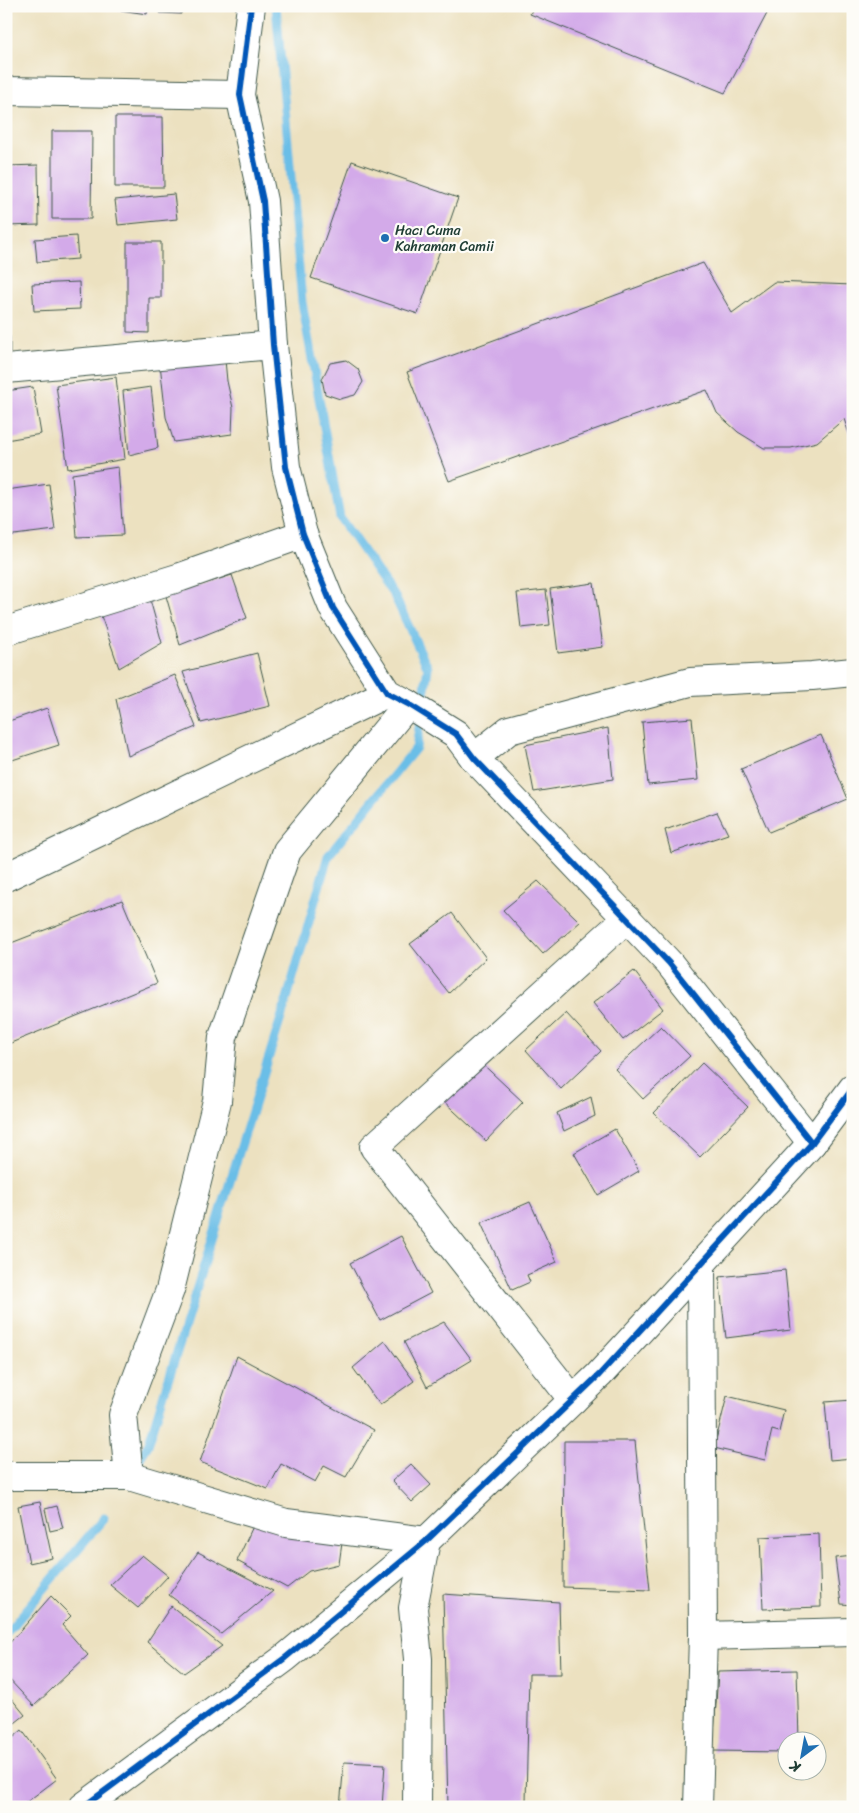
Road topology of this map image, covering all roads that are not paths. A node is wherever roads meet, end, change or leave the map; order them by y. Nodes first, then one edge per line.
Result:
1 (251, 6) edge
2 (6, 91) edge
3 (240, 95) junction
4 (273, 345) junction
5 (6, 369) edge
6 (302, 534) junction
7 (6, 632) edge
8 (853, 672) edge
9 (398, 699) junction
10 (474, 758) junction
11 (6, 877) edge
12 (627, 918) junction
13 (853, 1088) edge
14 (812, 1143) junction
15 (701, 1264) junction
16 (573, 1400) junction
17 (6, 1476) edge
18 (129, 1476) junction
19 (426, 1541) junction
20 (853, 1632) edge
21 (703, 1636) junction
22 (82, 1807) edge
23 (417, 1807) edge
24 (698, 1807) edge

1 - 3 street
2 - 3 street
3 - 4 street
4 - 5 street
4 - 6 street
6 - 7 street
6 - 9 street
8 - 10 street
9 - 10 street
9 - 11 street
9 - 18 street
10 - 12 street
12 - 14 street
12 - 16 street
13 - 14 street
14 - 15 street
15 - 16 street
15 - 21 street
16 - 19 street
17 - 18 street
18 - 19 street
19 - 22 street
19 - 23 street
20 - 21 street
21 - 24 street

